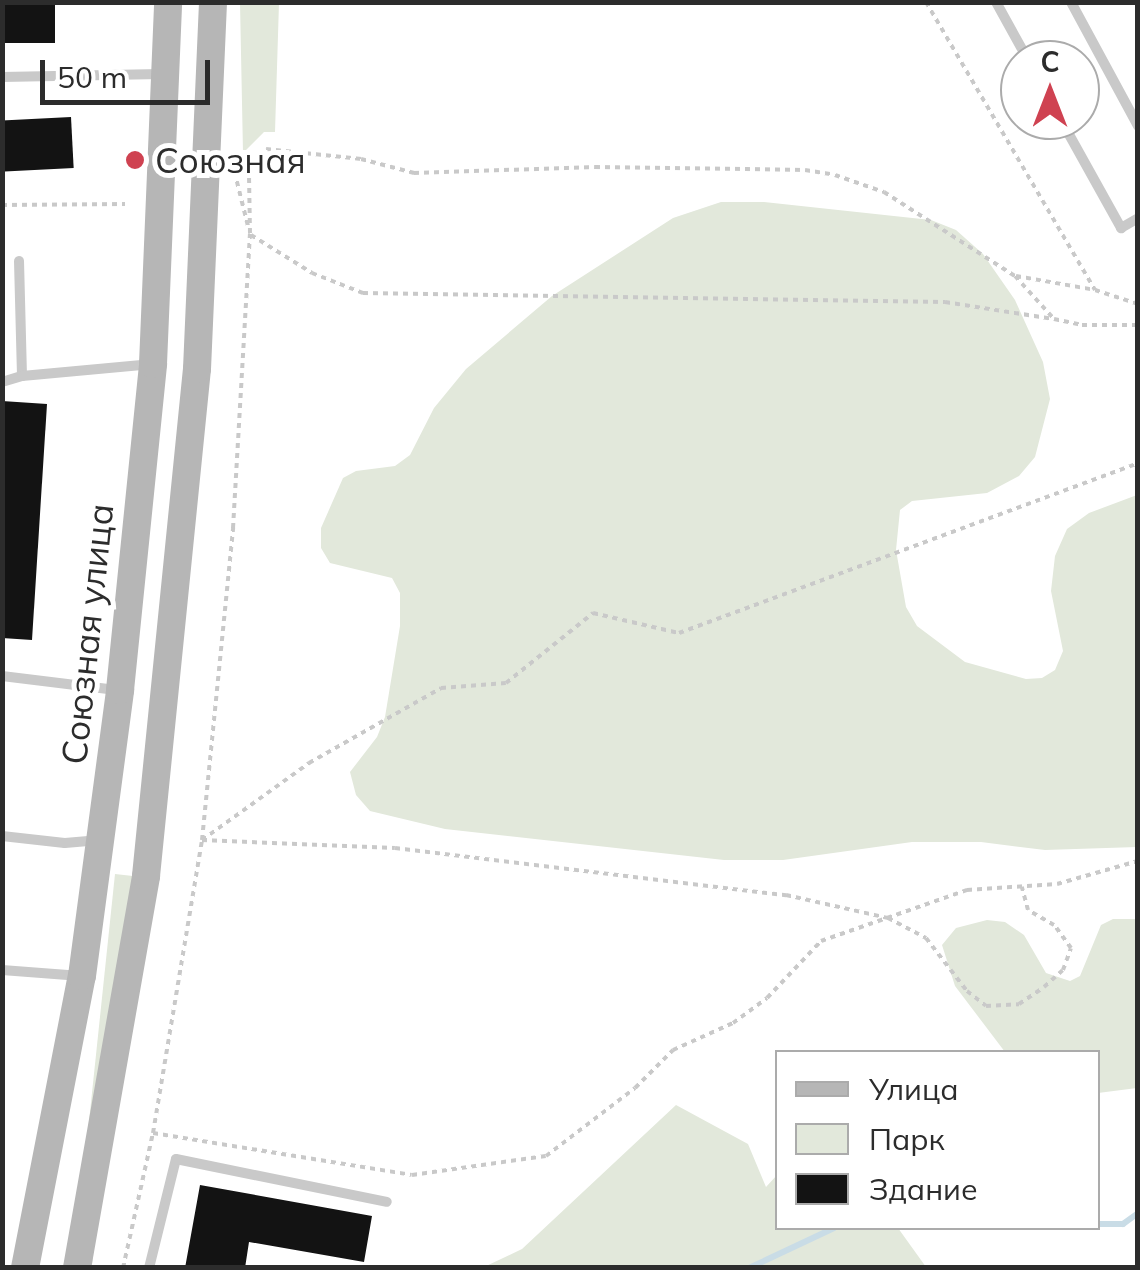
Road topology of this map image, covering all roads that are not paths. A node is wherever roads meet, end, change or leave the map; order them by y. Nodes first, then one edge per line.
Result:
1 (168, 2) edge
2 (213, 2) edge
3 (996, 2) edge
4 (1071, 2) edge
5 (1017, 40) edge
6 (167, 74) junction
7 (2, 77) edge
8 (1138, 126) edge
9 (1072, 140) edge
10 (1138, 218) edge
11 (19, 260) dead end
12 (153, 364) junction
13 (22, 376) junction
14 (2, 382) edge
15 (2, 676) edge
16 (120, 690) junction
17 (2, 836) edge
18 (101, 840) junction
19 (2, 970) edge
20 (82, 976) junction
21 (387, 1202) dead end
22 (25, 1268) edge
23 (78, 1268) edge
24 (149, 1268) edge

1 - 6 main road, Союзная улица
2 - 23 main road
3 - 5 lane
4 - 8 lane
6 - 7 lane
6 - 12 main road, Союзная улица
9 - 10 lane
11 - 13 lane
12 - 13 lane
12 - 16 main road, Союзная улица
13 - 14 lane
15 - 16 lane
16 - 18 main road, Союзная улица
17 - 18 lane
18 - 20 main road, Союзная улица
19 - 20 lane
20 - 22 main road, Союзная улица
21 - 24 lane

